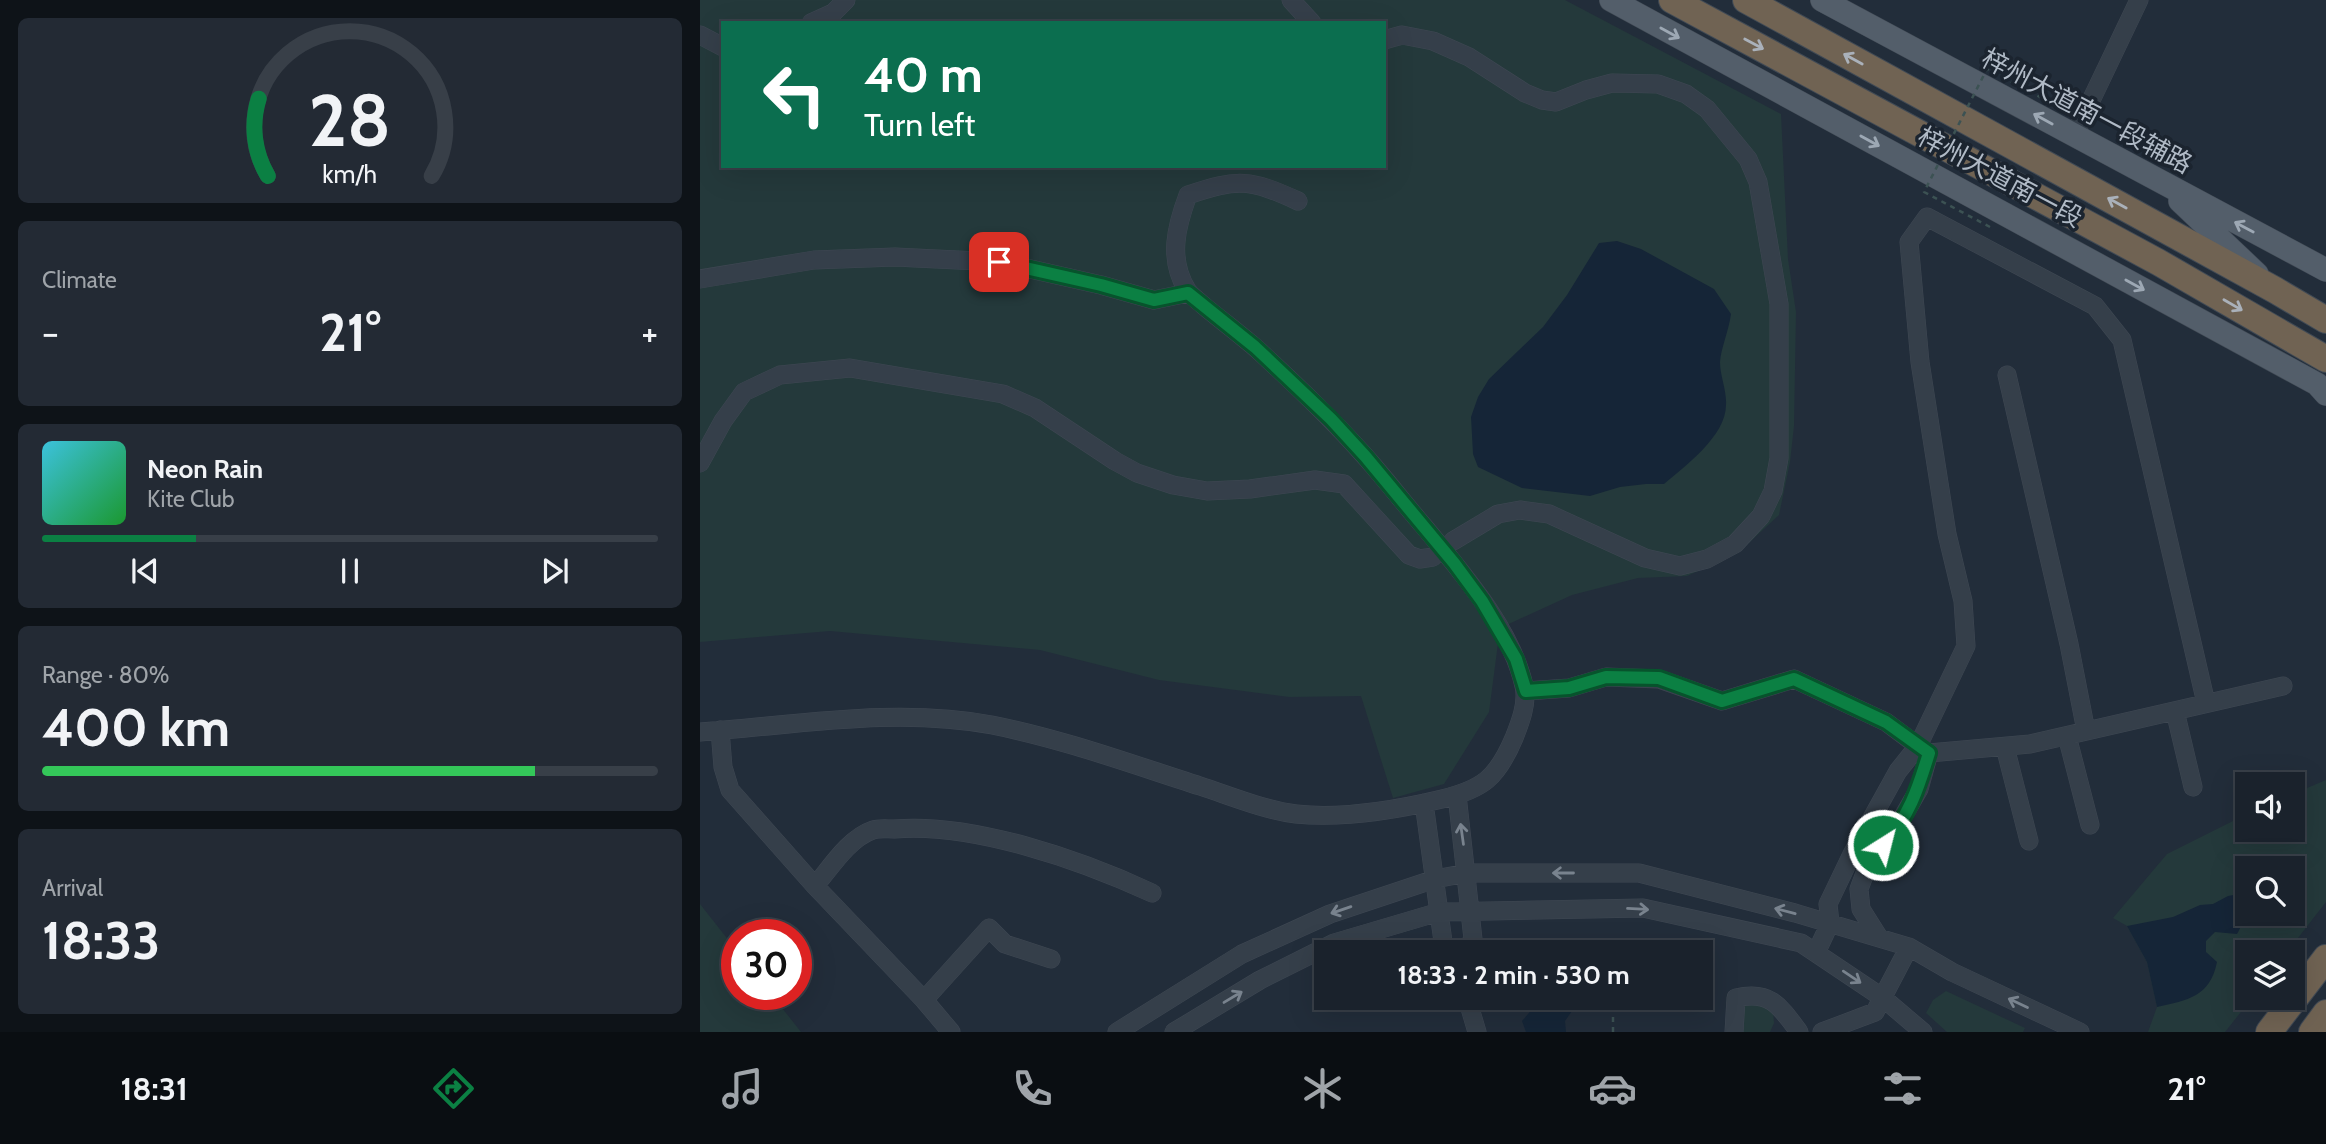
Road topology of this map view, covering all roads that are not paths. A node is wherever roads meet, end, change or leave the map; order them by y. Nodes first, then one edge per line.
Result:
1 (846, 0) edge
2 (1290, 0) edge
3 (1611, 0) edge
4 (1672, 0) edge
5 (1746, 0) edge
6 (1822, 0) edge
7 (2139, 0) edge
8 (815, 21) edge
9 (1310, 21) edge
10 (700, 35) edge
11 (1386, 39) edge
12 (721, 46) edge
13 (2074, 136) junction
14 (2159, 181) junction
15 (1298, 201) dead end
16 (2058, 242) junction
17 (2158, 262) junction
18 (2326, 270) edge
19 (700, 279) edge
20 (2275, 290) junction
21 (1188, 293) junction
22 (2326, 320) edge
23 (2208, 325) junction
24 (2326, 359) edge
25 (2007, 375) dead end
26 (2326, 394) edge
27 (700, 463) edge
28 (1453, 541) dead end
29 (1433, 557) dead end
30 (2283, 686) dead end
31 (1526, 691) junction
32 (2206, 704) junction
33 (2175, 711) junction
34 (720, 730) junction
35 (2086, 731) junction
36 (700, 732) edge
37 (2067, 736) junction
38 (2005, 747) junction
39 (1923, 750) junction
40 (2193, 787) dead end
41 (1457, 795) junction
42 (1424, 803) junction
43 (1880, 804) junction
44 (1902, 820) junction
45 (2090, 825) dead end
46 (2029, 841) dead end
47 (1467, 873) junction
48 (1434, 879) junction
49 (815, 886) junction
50 (1152, 893) dead end
51 (1470, 910) junction
52 (1439, 912) junction
53 (1829, 923) junction
54 (1878, 936) junction
55 (1443, 940) edge
56 (1472, 940) edge
57 (1909, 947) junction
58 (1816, 953) junction
59 (2326, 958) edge
60 (1051, 959) dead end
61 (1883, 998) junction
62 (924, 1000) junction
63 (1471, 1010) edge
64 (2326, 1013) edge
65 (951, 1032) edge
66 (1117, 1032) edge
67 (1174, 1032) edge
68 (1477, 1032) edge
69 (1734, 1032) edge
70 (1799, 1032) edge
71 (1822, 1032) edge
72 (1923, 1032) edge
73 (2080, 1032) edge
74 (2269, 1032) edge
75 (2312, 1032) edge

1 - 8 street
2 - 9 street
3 -> 16 main road
4 -> 17 highway, 梓州大道南一段
20 -> 5 highway, 梓州大道南一段
13 -> 6 main road, 梓州大道南一段辅路
7 - 13 street
10 - 12 street
11 - 28 street
13 - 14 main road, 梓州大道南一段辅路
18 -> 14 main road, 梓州大道南一段辅路
14 - 20 main road
15 - 21 street
16 - 17 main road
16 -> 23 main road
17 - 23 main road
17 -> 24 highway, 梓州大道南一段
19 - 21 street
20 - 22 highway, 梓州大道南一段
21 - 31 street
23 - 26 main road
25 - 35 street
27 - 29 street
30 - 32 street
31 - 39 street
31 - 41 street
32 - 33 street
32 - 39 street
33 - 35 street
33 - 40 street
34 - 36 street
34 - 42 street
34 - 49 street
35 - 37 street
37 - 38 street
37 - 45 street
38 - 39 street
38 - 46 street
39 - 43 street
39 - 44 street
41 - 42 street
47 -> 41 street
42 - 48 street
43 - 44 street
43 - 53 street
44 - 54 street
47 - 48 street
47 - 51 street
53 -> 47 street
48 - 52 street
48 -> 66 street
49 - 50 street
49 - 62 street
51 - 52 street
51 - 56 street
51 -> 58 street
52 - 55 street
67 -> 52 street
53 - 54 street
53 - 58 street
54 - 57 street
57 - 61 street
73 -> 57 street
58 -> 61 street
59 - 74 highway
60 - 62 street
61 - 71 street
61 - 72 street
62 - 65 street
63 - 68 street
64 - 75 highway
69 - 70 street

